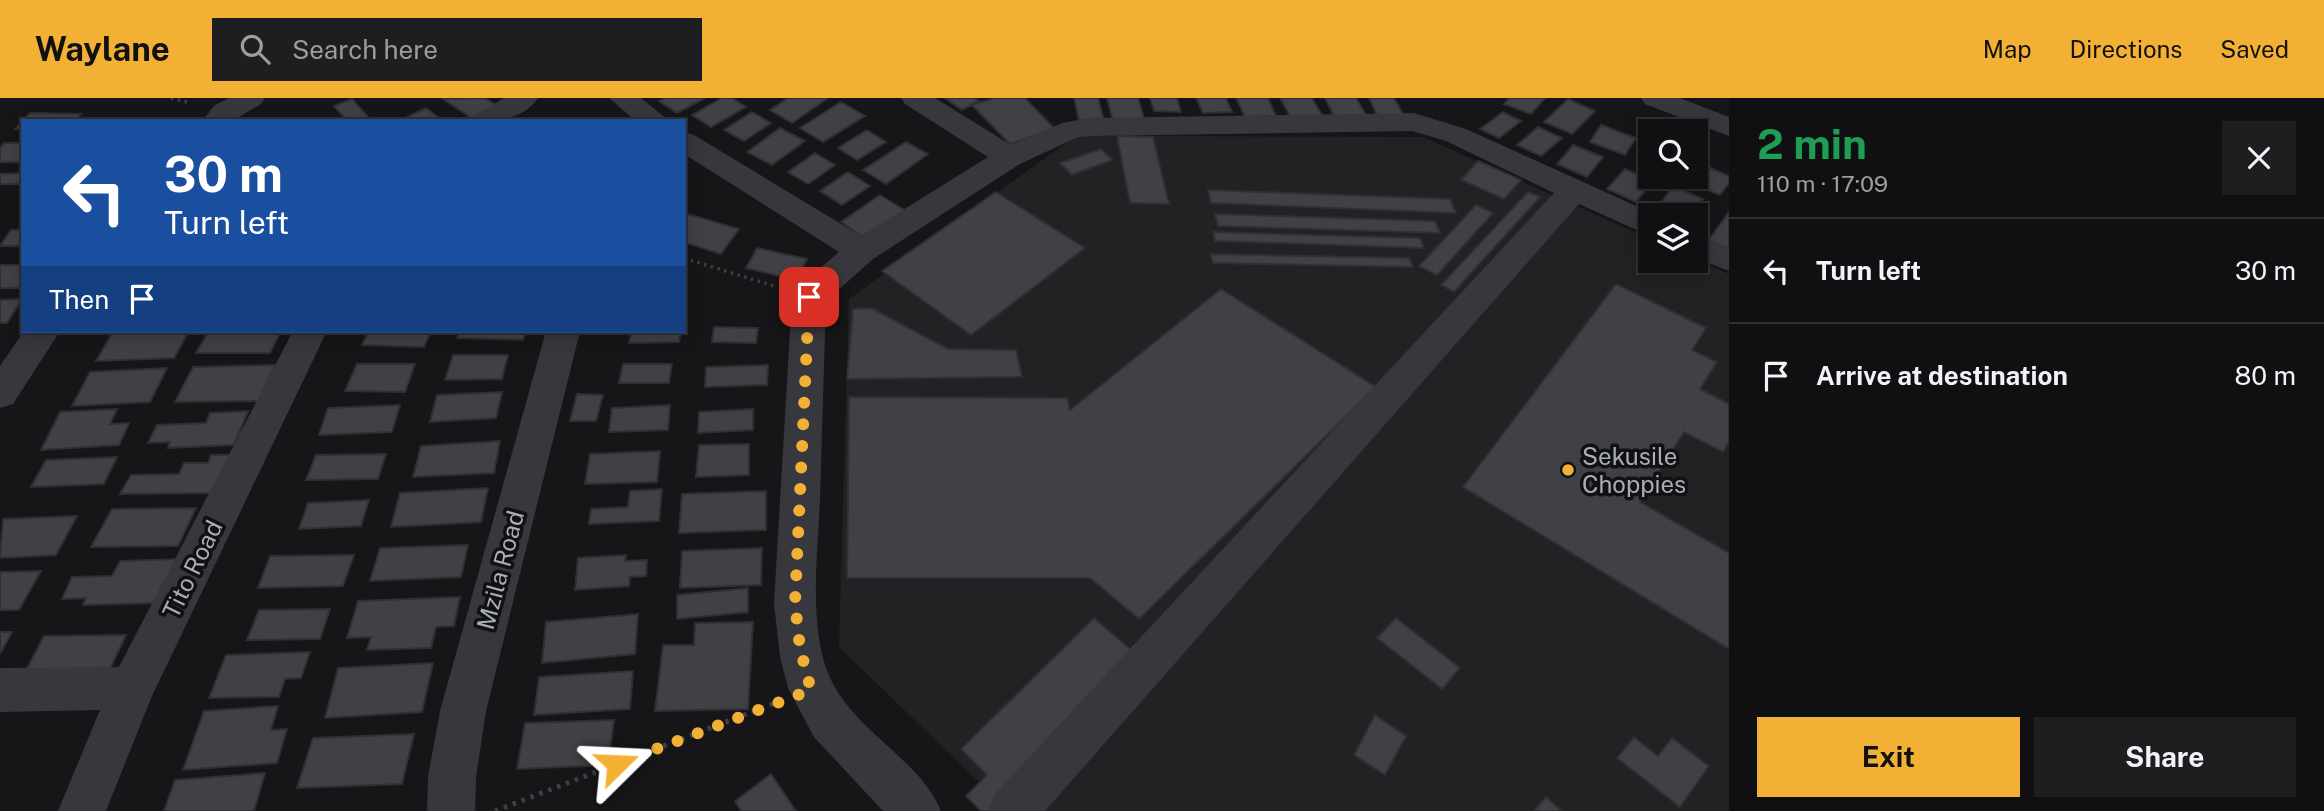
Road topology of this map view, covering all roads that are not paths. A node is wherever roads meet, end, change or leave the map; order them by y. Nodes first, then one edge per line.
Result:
1 (251, 98) edge
2 (524, 98) edge
3 (623, 98) edge
4 (915, 98) edge
5 (1655, 98) edge
6 (218, 119) edge
7 (488, 119) edge
8 (652, 119) edge
9 (1729, 127) edge
10 (691, 155) edge
11 (1009, 158) junction
12 (1574, 190) junction
13 (1638, 219) edge
14 (1708, 250) edge
15 (861, 251) junction
16 (1729, 260) edge
17 (43, 333) edge
18 (309, 333) edge
19 (562, 333) edge
20 (0, 394) edge
21 (132, 688) junction
22 (0, 690) edge
23 (82, 811) edge
24 (451, 811) edge
25 (918, 811) edge
26 (1012, 811) edge

1 - 6 street
2 - 7 street
3 - 8 street
4 - 11 street
5 - 9 street
10 - 15 street
11 - 12 street
11 - 15 street
12 - 13 street
12 - 26 street
14 - 16 street
15 - 25 street
17 - 20 street
18 - 21 street, Tito Road
19 - 24 street, Mzila Road
21 - 22 street
21 - 23 street, Tito Road

